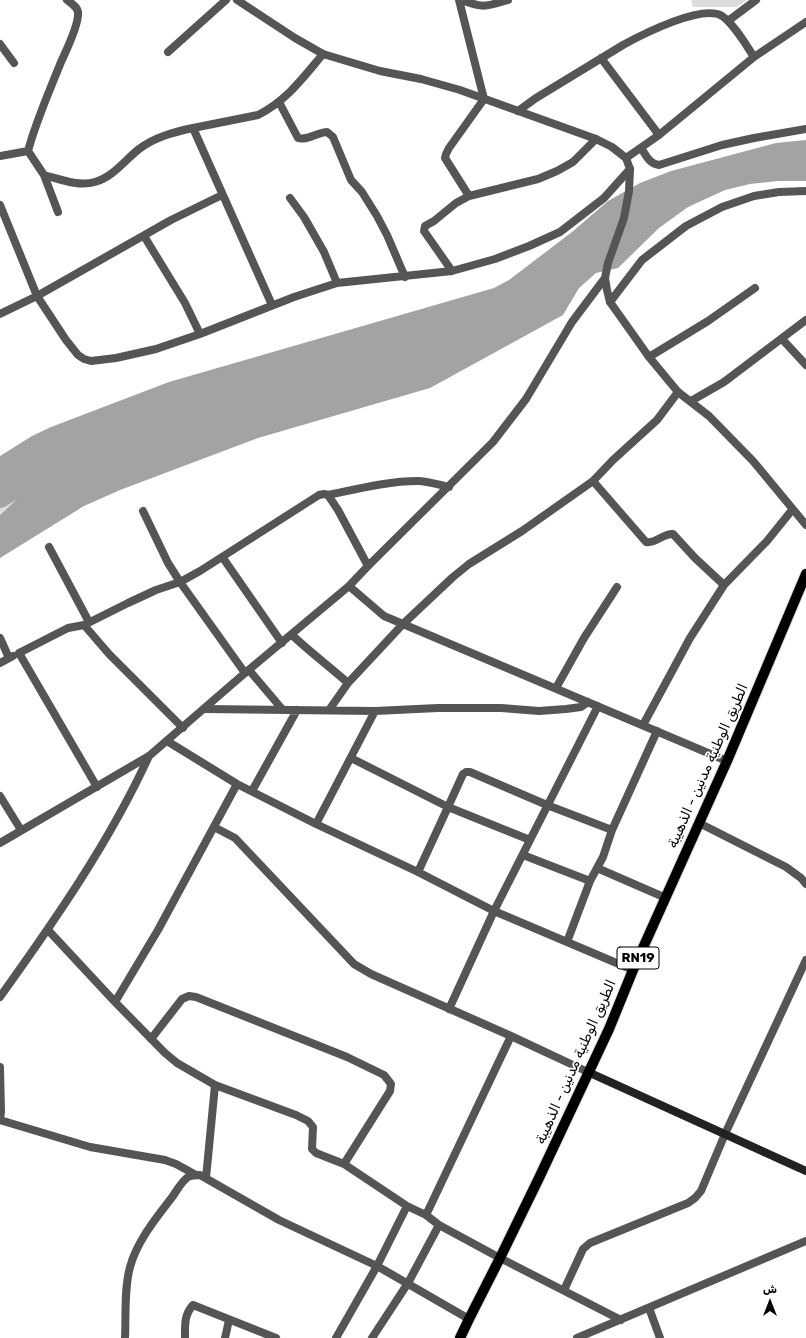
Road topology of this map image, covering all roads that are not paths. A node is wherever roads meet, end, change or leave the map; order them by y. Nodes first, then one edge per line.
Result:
1 (67, 0) edge
2 (226, 0) edge
3 (237, 0) edge
4 (460, 0) edge
5 (508, 0) edge
6 (756, 0) edge
7 (728, 20) junction
8 (806, 22) edge
9 (0, 44) edge
10 (168, 52) dead end
11 (323, 54) junction
12 (602, 58) junction
13 (754, 58) junction
14 (14, 62) dead end
15 (484, 99) junction
16 (279, 102) junction
17 (518, 111) junction
18 (193, 128) junction
19 (806, 129) edge
20 (659, 135) junction
21 (596, 139) junction
22 (641, 148) junction
23 (28, 151) junction
24 (0, 156) edge
25 (626, 158) junction
26 (630, 169) junction
27 (44, 175) junction
28 (806, 191) edge
29 (222, 195) junction
30 (470, 196) junction
31 (290, 198) dead end
32 (0, 205) edge
33 (58, 212) dead end
34 (144, 236) junction
35 (452, 271) junction
36 (405, 277) junction
37 (605, 278) junction
38 (337, 283) junction
39 (755, 288) dead end
40 (37, 296) junction
41 (610, 302) junction
42 (272, 305) junction
43 (0, 314) edge
44 (806, 320) edge
45 (200, 334) junction
46 (782, 339) junction
47 (649, 358) junction
48 (806, 365) edge
49 (678, 392) junction
50 (691, 401) junction
51 (593, 481) junction
52 (448, 487) junction
53 (328, 495) junction
54 (792, 510) junction
55 (143, 511) dead end
56 (806, 525) edge
57 (49, 547) dead end
58 (223, 558) junction
59 (368, 566) junction
60 (806, 574) edge
61 (180, 582) junction
62 (724, 585) junction
63 (349, 586) junction
64 (617, 587) dead end
65 (86, 624) junction
66 (403, 624) junction
67 (292, 635) junction
68 (0, 638) edge
69 (282, 644) junction
70 (19, 653) junction
71 (9, 658) junction
72 (0, 663) edge
73 (247, 671) junction
74 (348, 683) junction
75 (556, 688) junction
76 (588, 702) junction
77 (598, 706) junction
78 (205, 709) junction
79 (282, 709) junction
80 (297, 710) junction
81 (329, 710) junction
82 (375, 711) junction
83 (643, 725) junction
84 (183, 728) junction
85 (657, 731) junction
86 (167, 741) junction
87 (149, 756) junction
88 (351, 758) junction
89 (727, 760) junction
90 (237, 784) junction
91 (97, 787) junction
92 (252, 791) junction
93 (0, 796) edge
94 (548, 805) junction
95 (448, 807) junction
96 (699, 823) junction
97 (316, 824) junction
98 (214, 827) junction
99 (21, 830) junction
100 (612, 830) junction
101 (530, 840) junction
102 (0, 843) edge
103 (523, 855) junction
104 (597, 868) junction
105 (418, 872) junction
106 (590, 881) junction
107 (806, 884) edge
108 (666, 898) junction
109 (494, 911) junction
110 (48, 930) junction
111 (567, 942) junction
112 (806, 960) edge
113 (633, 970) junction
114 (803, 976) edge
115 (0, 997) edge
116 (115, 1002) junction
117 (449, 1009) junction
118 (511, 1036) junction
119 (151, 1039) junction
120 (0, 1067) edge
121 (588, 1072) junction
122 (214, 1085) junction
123 (0, 1120) edge
124 (725, 1134) junction
125 (344, 1164) junction
126 (806, 1171) edge
127 (196, 1175) junction
128 (206, 1178) junction
129 (407, 1206) junction
130 (426, 1215) junction
131 (439, 1225) junction
132 (806, 1241) edge
133 (500, 1258) junction
134 (377, 1266) junction
135 (408, 1283) junction
136 (564, 1290) junction
137 (649, 1308) junction
138 (469, 1319) junction
139 (229, 1320) junction
140 (621, 1320) junction
141 (125, 1338) edge
142 (185, 1338) edge
143 (225, 1338) edge
144 (276, 1338) edge
145 (336, 1338) edge
146 (372, 1338) edge
147 (460, 1338) edge
148 (577, 1338) edge
149 (660, 1338) edge

1 - 23 street
2 - 10 street
3 - 11 street
4 - 5 street
4 - 15 street
6 - 7 street
7 - 12 street
7 - 13 street
8 - 13 street
9 - 14 street
11 - 15 street
11 - 16 street
12 - 17 street
12 - 20 street
13 - 20 street
15 - 17 street
15 - 30 street
16 - 18 street
16 - 36 street
17 - 21 street
18 - 27 street
18 - 29 street
19 - 22 street
20 - 22 street
21 - 25 street
21 - 30 street
22 - 25 street
23 - 24 street
23 - 27 street
25 - 26 street
26 - 35 street
26 - 37 street
27 - 33 street
28 - 41 street
29 - 34 street
29 - 42 street
30 - 35 street
31 - 38 street
32 - 40 street
34 - 40 street
34 - 45 street
35 - 36 street
36 - 38 street
37 - 41 street
37 - 52 street
38 - 42 street
39 - 47 street
40 - 43 street
40 - 45 street
41 - 47 street
42 - 45 street
44 - 46 street
46 - 48 street
46 - 50 street
47 - 49 street
49 - 50 street
49 - 51 street
50 - 54 street
51 - 62 street
51 - 66 street
52 - 53 street
52 - 59 street
53 - 58 street
53 - 59 street
54 - 56 street
54 - 62 street
55 - 61 street
57 - 65 street
58 - 61 street
58 - 69 street
59 - 63 street
60 - 89 main road, الطريق الوطنية مدنين - الذهيبة / RN19
61 - 65 street
61 - 73 street
62 - 83 street
63 - 66 street
63 - 67 street
64 - 75 street
65 - 70 street
65 - 84 street
66 - 74 street
66 - 75 street
67 - 69 street
67 - 74 street
68 - 71 street
69 - 73 street
70 - 71 street
70 - 91 street
71 - 72 street
73 - 78 street
73 - 79 street
74 - 81 street
75 - 76 street
76 - 77 street
76 - 82 street
77 - 83 street
77 - 94 street
78 - 79 street
78 - 84 street
79 - 80 street
80 - 81 street
80 - 92 street
81 - 82 street
82 - 88 street
83 - 85 street
84 - 86 street
85 - 89 street
85 - 100 street
86 - 87 street
86 - 90 street
87 - 91 street
87 - 110 street
88 - 95 street
88 - 97 street
89 - 96 main road, الطريق الوطنية مدنين - الذهيبة / RN19
90 - 92 street
90 - 98 street
91 - 99 street
92 - 97 street
93 - 99 street
94 - 95 street
94 - 100 street
94 - 101 street
95 - 101 street
95 - 105 street
96 - 107 street
96 - 108 main road, الطريق الوطنية مدنين - الذهيبة / RN19
97 - 105 street
98 - 116 street
98 - 117 street
99 - 102 street
100 - 104 street
101 - 103 street
103 - 106 street
103 - 109 street
104 - 106 street
104 - 108 street
105 - 109 street
106 - 111 street
108 - 113 main road, الطريق الوطنية مدنين - الذهيبة / RN19
109 - 111 street
109 - 117 street
110 - 115 street
110 - 116 street
111 - 113 street
112 - 114 street
113 - 121 main road, الطريق الوطنية مدنين - الذهيبة / RN19
114 - 124 street
116 - 119 street
117 - 118 street
118 - 121 street
118 - 130 street
119 - 122 street
119 - 125 street
120 - 123 street
121 - 124 main road
121 - 133 main road, الطريق الوطنية مدنين - الذهيبة / RN19
122 - 125 street
122 - 128 street
123 - 127 street
124 - 126 main road
124 - 136 street
125 - 129 street
127 - 128 street
127 - 141 street
128 - 134 street
129 - 130 street
129 - 134 street
130 - 131 street
131 - 133 street
131 - 135 street
132 - 137 street
133 - 136 street
133 - 138 main road, الطريق الوطنية مدنين - الذهيبة / RN19
134 - 135 street
134 - 145 street
135 - 138 street
135 - 146 street
136 - 140 street
137 - 140 street
137 - 149 street
138 - 147 main road, الطريق الوطنية مدنين - الذهيبة / RN19
139 - 142 street
139 - 143 street
139 - 144 street
140 - 148 street

